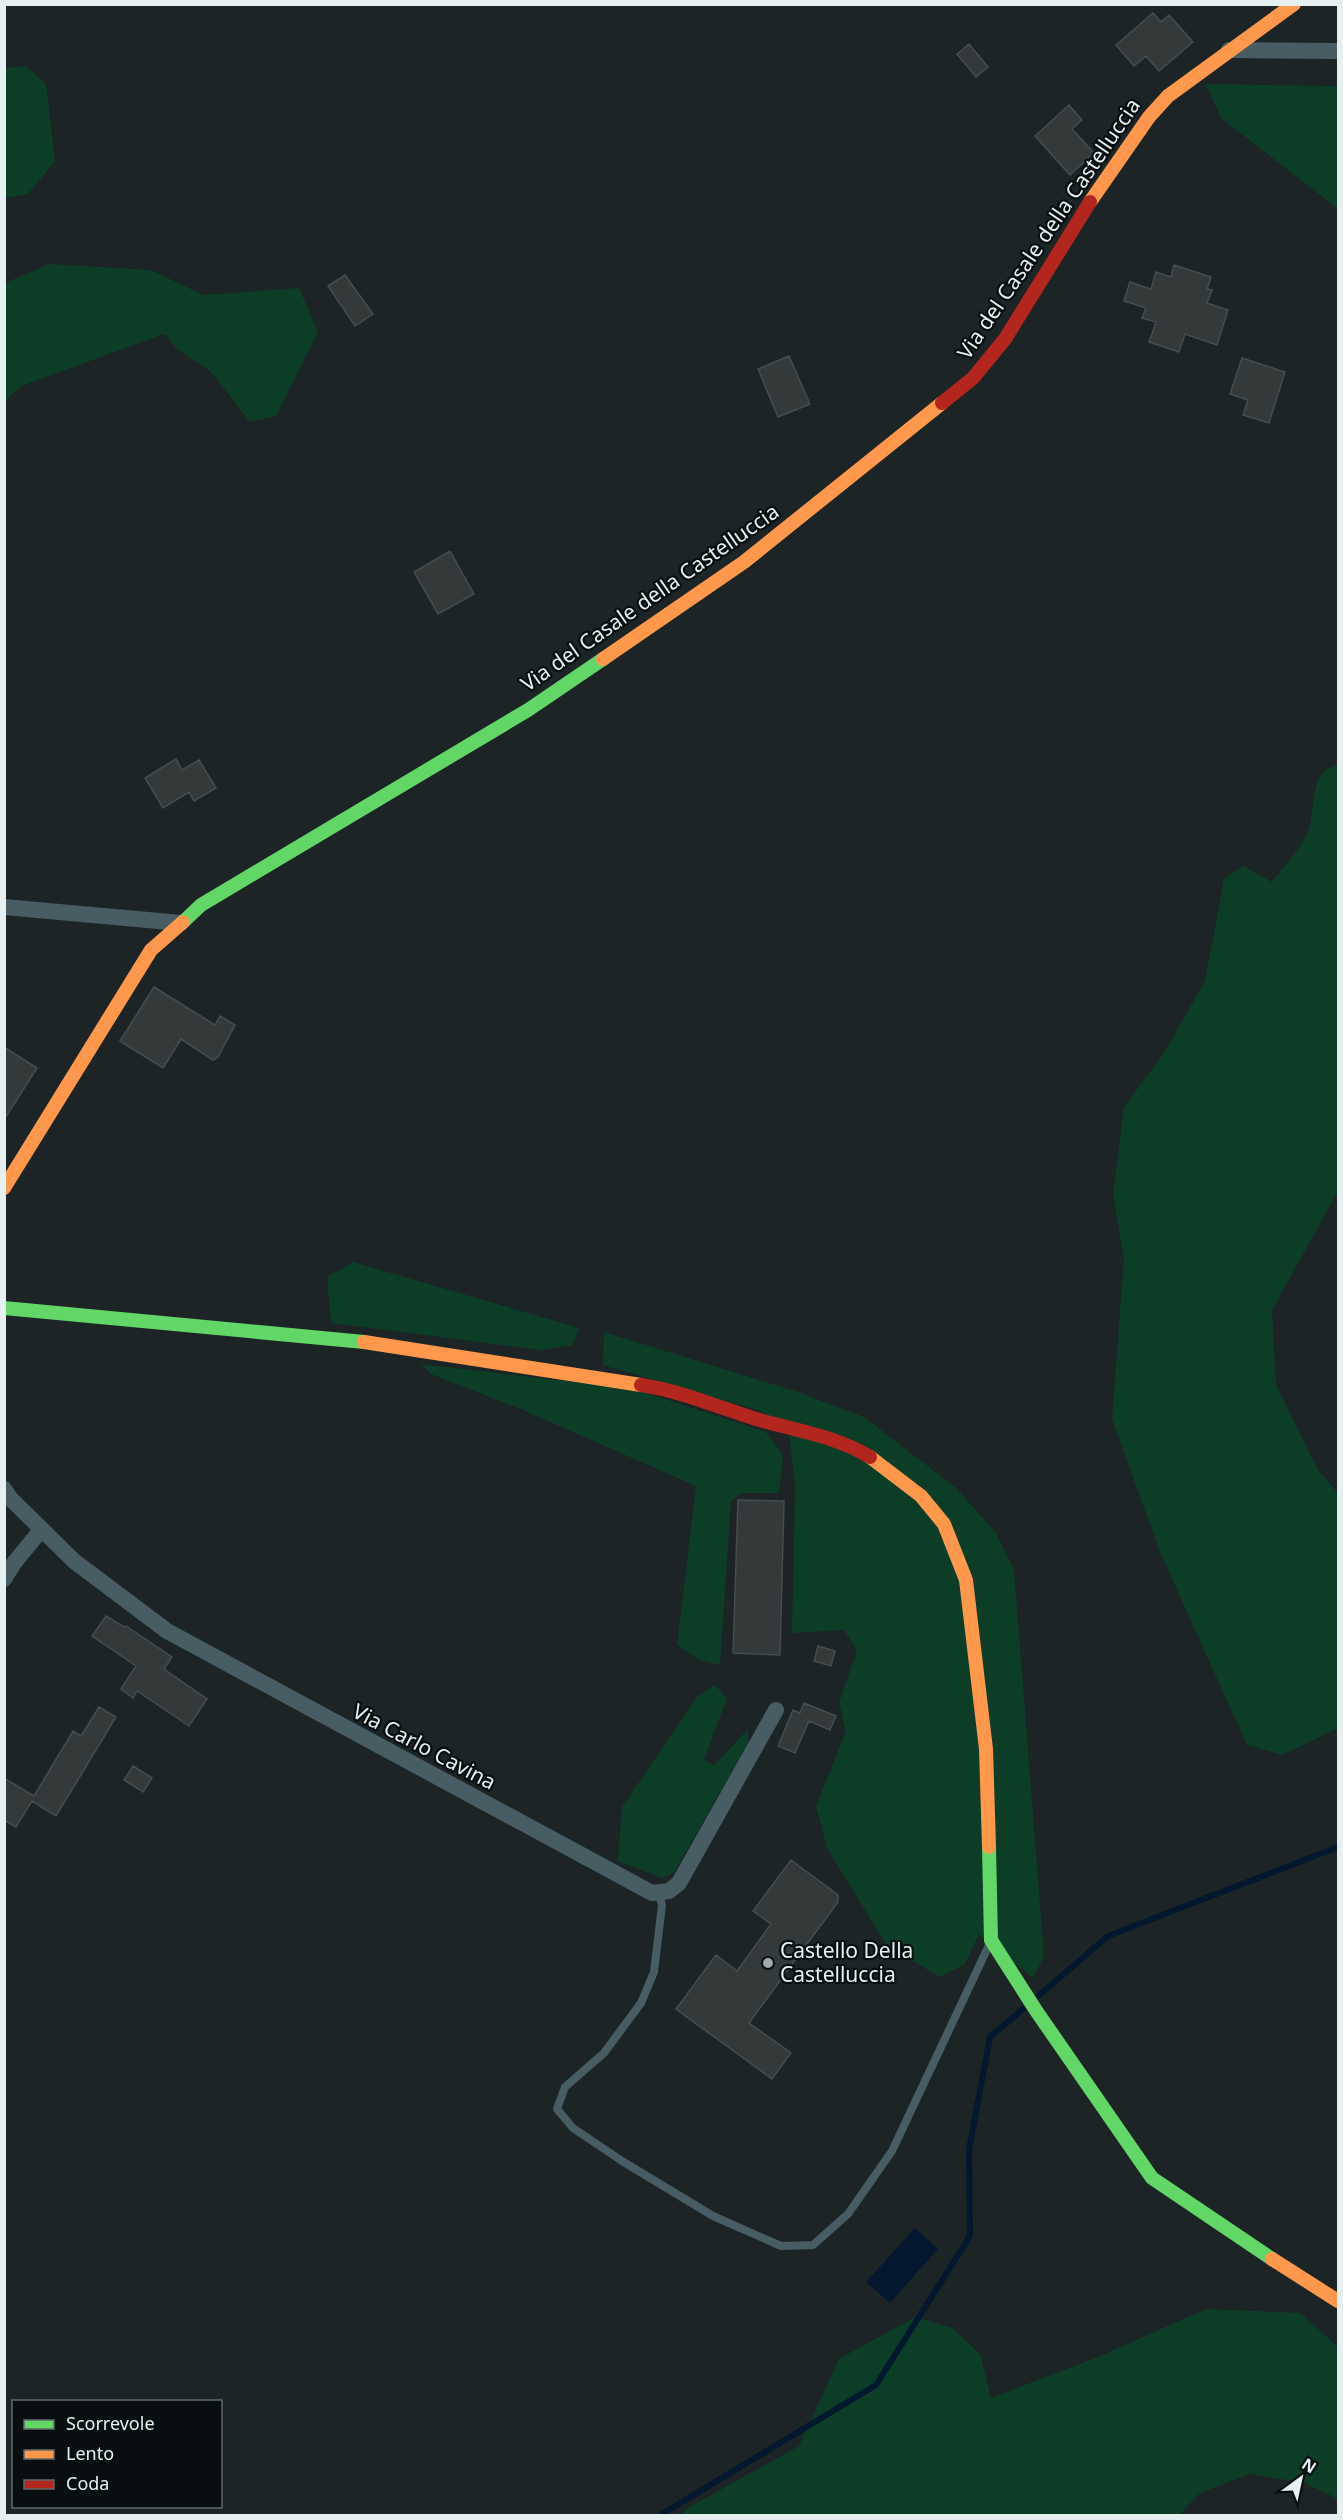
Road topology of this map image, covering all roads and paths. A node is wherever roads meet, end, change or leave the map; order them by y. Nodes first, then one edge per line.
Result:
1 (1294, 4) edge
2 (1229, 50) junction
3 (1338, 51) edge
4 (4, 907) edge
5 (181, 923) junction
6 (4, 1188) edge
7 (4, 1308) edge
8 (4, 1489) edge
9 (41, 1530) junction
10 (4, 1579) edge
11 (776, 1710) dead end
12 (659, 1894) junction
13 (991, 1940) junction
14 (1338, 2301) edge

1 - 2 street, Via del Casale della Castelluccia
2 - 3 street
2 - 5 street, Via del Casale della Castelluccia
4 - 5 street
5 - 6 street, Via del Casale della Castelluccia
7 - 13 street
8 - 9 street, Via Carlo Cavina
9 - 10 street
9 - 12 street, Via Carlo Cavina
11 - 12 street
12 - 13 lane
13 - 14 street

